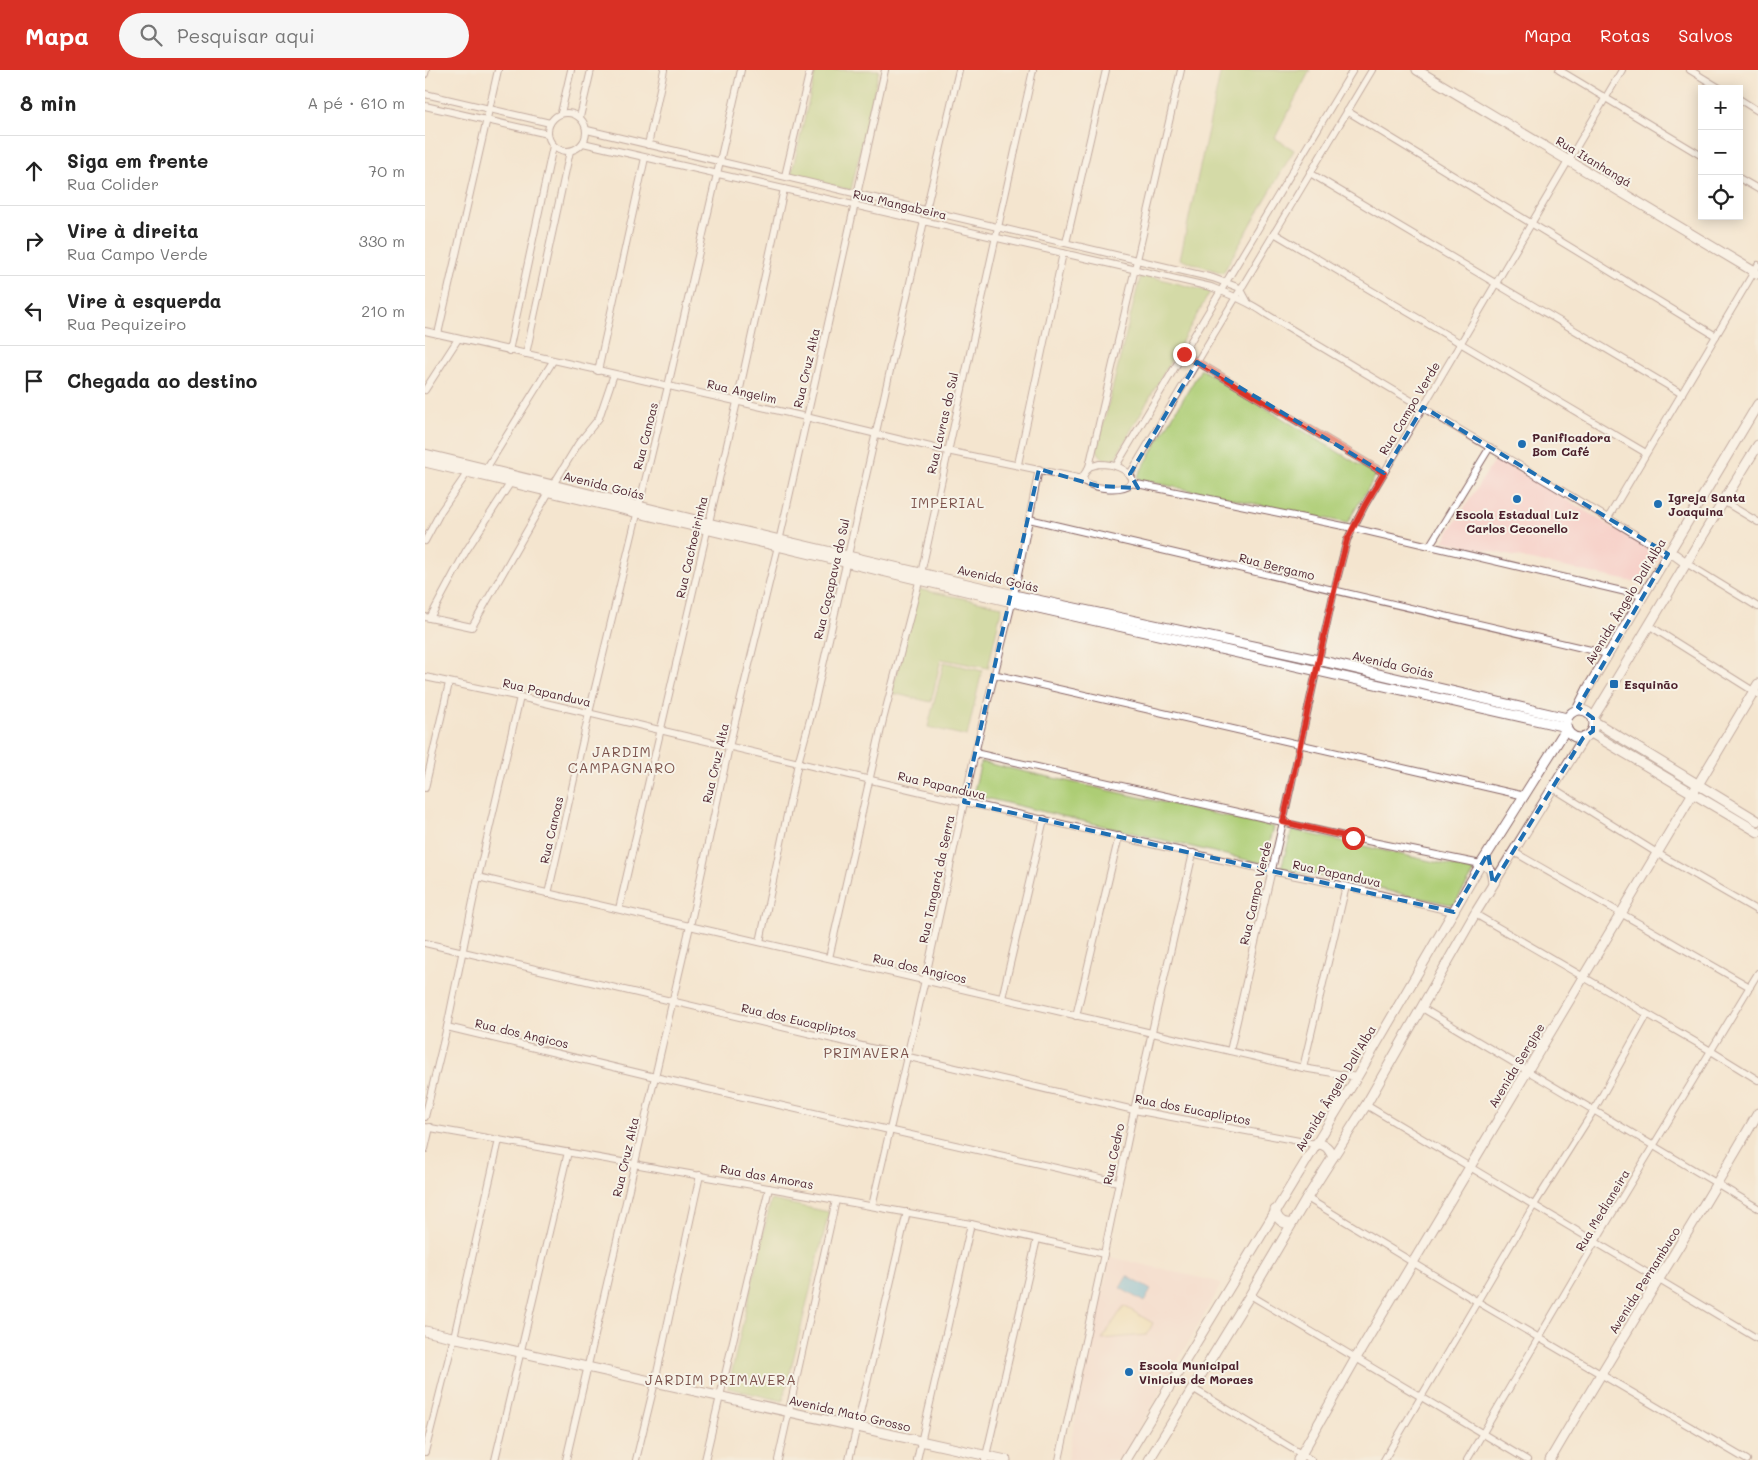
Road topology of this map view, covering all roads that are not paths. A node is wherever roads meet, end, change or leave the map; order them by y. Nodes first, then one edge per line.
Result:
1 (426, 70) edge
2 (498, 70) edge
3 (571, 70) edge
4 (591, 70) edge
5 (664, 70) edge
6 (741, 70) edge
7 (810, 70) edge
8 (885, 70) edge
9 (959, 70) edge
10 (1033, 70) edge
11 (1106, 70) edge
12 (1181, 70) edge
13 (1353, 70) edge
14 (1372, 70) edge
15 (1417, 70) edge
16 (1559, 70) edge
17 (1623, 70) edge
18 (1690, 70) edge
19 (425, 74) edge
20 (1714, 85) edge
21 (425, 94) edge
22 (1606, 98) junction
23 (1743, 102) edge
24 (425, 106) edge
25 (489, 109) junction
26 (1347, 111) junction
27 (1758, 111) edge
28 (561, 113) junction
29 (580, 117) junction
30 (487, 120) junction
31 (550, 123) junction
32 (587, 130) junction
33 (548, 134) junction
34 (583, 143) junction
35 (648, 144) junction
36 (553, 146) junction
37 (570, 151) junction
38 (1698, 154) edge
39 (645, 158) junction
40 (1569, 160) junction
41 (720, 161) junction
42 (1310, 172) junction
43 (717, 174) junction
44 (785, 176) junction
45 (1743, 180) edge
46 (784, 189) junction
47 (1758, 189) edge
48 (857, 193) junction
49 (854, 206) junction
50 (926, 210) junction
51 (924, 221) junction
52 (1532, 223) junction
53 (998, 226) junction
54 (1274, 233) junction
55 (996, 237) junction
56 (1066, 243) junction
57 (1063, 253) junction
58 (1137, 258) junction
59 (1135, 270) junction
60 (1757, 270) edge
61 (1227, 282) junction
62 (1496, 283) junction
63 (1240, 288) junction
64 (1221, 291) junction
65 (1235, 297) junction
66 (1247, 301) junction
67 (425, 331) edge
68 (438, 334) junction
69 (1716, 336) junction
70 (458, 339) junction
71 (1461, 344) junction
72 (509, 351) junction
73 (526, 354) junction
74 (1184, 354) junction
75 (553, 361) junction
76 (1197, 362) junction
77 (598, 371) junction
78 (614, 374) junction
79 (668, 386) junction
80 (425, 390) edge
81 (1681, 394) junction
82 (737, 402) junction
83 (1758, 404) edge
84 (1423, 407) junction
85 (806, 417) junction
86 (877, 434) junction
87 (1758, 445) edge
88 (1490, 447) junction
89 (947, 450) junction
90 (1646, 453) junction
91 (425, 454) edge
92 (425, 462) edge
93 (1018, 464) junction
94 (1116, 466) junction
95 (1089, 467) junction
96 (486, 469) junction
97 (1039, 469) junction
98 (468, 472) junction
99 (1384, 473) junction
100 (1130, 474) junction
101 (1083, 479) junction
102 (511, 482) junction
103 (1132, 483) junction
104 (551, 488) junction
105 (1723, 501) junction
106 (638, 510) junction
107 (1608, 518) junction
108 (1029, 519) junction
109 (1758, 522) edge
110 (707, 527) junction
111 (1353, 528) junction
112 (425, 541) edge
113 (778, 543) junction
114 (1430, 545) junction
115 (1668, 554) junction
116 (847, 559) junction
117 (1685, 563) junction
118 (920, 575) junction
119 (1334, 591) junction
120 (1643, 596) junction
121 (1013, 598) junction
122 (1758, 607) edge
123 (428, 617) edge
124 (1650, 626) junction
125 (1608, 654) junction
126 (1319, 660) junction
127 (1317, 670) junction
128 (993, 674) junction
129 (425, 677) edge
130 (449, 683) junction
131 (1757, 690) edge
132 (519, 697) junction
133 (1577, 710) junction
134 (589, 713) junction
135 (1594, 720) junction
136 (1566, 724) junction
137 (660, 730) junction
138 (1587, 736) junction
139 (1301, 744) junction
140 (729, 747) junction
141 (975, 753) junction
142 (798, 763) junction
143 (870, 779) junction
144 (1698, 784) junction
145 (425, 788) edge
146 (1553, 788) junction
147 (1692, 793) junction
148 (1525, 796) junction
149 (964, 802) junction
150 (1044, 819) junction
151 (1758, 821) edge
152 (1283, 822) junction
153 (1758, 832) edge
154 (1119, 836) junction
155 (1514, 852) junction
156 (1193, 853) junction
157 (1657, 853) junction
158 (1481, 864) junction
159 (1271, 871) junction
160 (478, 877) junction
161 (1493, 884) junction
162 (1346, 886) junction
163 (548, 894) junction
164 (619, 909) junction
165 (1758, 911) edge
166 (1454, 912) junction
167 (1620, 913) junction
168 (1475, 914) junction
169 (690, 926) junction
170 (760, 942) junction
171 (425, 943) edge
172 (462, 951) junction
173 (829, 958) junction
174 (1758, 973) edge
175 (1583, 977) junction
176 (925, 980) junction
177 (1750, 986) junction
178 (1002, 998) junction
179 (672, 1002) junction
180 (1422, 1008) junction
181 (1647, 1015) junction
182 (1076, 1016) junction
183 (447, 1027) junction
184 (1151, 1033) junction
185 (1711, 1050) junction
186 (1230, 1051) junction
187 (907, 1057) junction
188 (1303, 1068) junction
189 (1527, 1071) junction
190 (1357, 1076) junction
191 (655, 1077) junction
192 (1758, 1080) edge
193 (1366, 1105) junction
194 (1134, 1110) junction
195 (1594, 1110) junction
196 (1758, 1113) edge
197 (425, 1117) edge
198 (428, 1127) edge
199 (890, 1130) junction
200 (499, 1140) junction
201 (1315, 1144) junction
202 (1654, 1146) junction
203 (425, 1148) edge
204 (567, 1152) junction
205 (1333, 1157) junction
206 (635, 1164) junction
207 (1470, 1166) junction
208 (700, 1176) junction
209 (1118, 1182) junction
210 (1717, 1184) junction
211 (769, 1188) junction
212 (1307, 1198) junction
213 (836, 1200) junction
214 (1534, 1205) junction
215 (872, 1206) junction
216 (1758, 1208) edge
217 (1275, 1210) junction
218 (907, 1212) junction
219 (1292, 1223) junction
220 (971, 1224) junction
221 (1037, 1239) junction
222 (1595, 1242) junction
223 (1105, 1254) junction
224 (1413, 1262) junction
225 (1658, 1280) junction
226 (1250, 1295) junction
227 (1478, 1302) junction
228 (425, 1331) edge
229 (454, 1337) junction
230 (1540, 1338) junction
231 (1758, 1339) edge
232 (521, 1352) junction
233 (1356, 1358) junction
234 (588, 1367) junction
235 (1600, 1374) junction
236 (655, 1382) junction
237 (1194, 1389) junction
238 (720, 1396) junction
239 (1421, 1396) junction
240 (789, 1412) junction
241 (857, 1427) junction
242 (1483, 1433) junction
243 (921, 1441) junction
244 (425, 1452) edge
245 (1300, 1457) edge
246 (986, 1458) edge
247 (495, 1460) edge
248 (566, 1460) edge
249 (636, 1460) edge
250 (705, 1460) edge
251 (778, 1460) edge
252 (849, 1460) edge
253 (917, 1460) edge
254 (1006, 1460) edge
255 (1059, 1460) edge
256 (1125, 1460) edge
257 (1149, 1460) edge
258 (1311, 1460) edge
259 (1384, 1460) edge
260 (1467, 1460) edge
261 (1527, 1460) edge
262 (1550, 1460) edge
263 (1747, 1460) edge

1 - 19 street
2 - 25 street
3 - 28 street
4 - 29 street
5 - 35 street
6 - 41 street, Rua Canoas
7 - 44 street
8 - 48 street, Rua Cruz Alta
9 - 50 street
10 - 53 street, Rua Lavras do Sul
11 - 56 street
12 - 58 street
13 - 61 street
14 - 26 street
15 - 40 street, Rua Itanhangá
16 - 22 street
17 - 22 street, Rua Campo Verde
18 - 20 street
21 - 25 street
22 - 38 street
22 - 40 street, Rua Campo Verde
23 - 27 street
24 - 30 street
25 - 30 street
25 - 31 street
26 - 42 street
26 - 52 street
28 - 29 street
28 - 31 street
29 - 32 street
30 - 33 street
30 - 68 street
31 - 33 street
32 - 34 street
32 - 35 street, Rua Mangabeira
33 - 36 street
34 - 37 street
34 - 39 street, Rua Mangabeira
35 - 41 street, Rua Mangabeira
36 - 37 street
36 - 72 street
37 - 73 street
39 - 43 street, Rua Mangabeira
39 - 77 street
40 - 52 street, Rua Campo Verde
40 - 60 street, Rua Itanhangá
41 - 43 street, Rua Canoas
41 - 44 street, Rua Mangabeira
42 - 54 street
42 - 62 street
43 - 46 street, Rua Mangabeira
43 - 79 street, Rua Canoas
44 - 48 street, Rua Mangabeira
45 - 47 street
46 - 49 street, Rua Mangabeira
46 - 82 street, Rua Cachoeirinha
48 - 49 street, Rua Cruz Alta
48 - 50 street, Rua Mangabeira
49 - 51 street, Rua Mangabeira
49 - 85 street, Rua Cruz Alta
50 - 53 street, Rua Mangabeira
51 - 55 street, Rua Mangabeira
51 - 86 street, Rua Caçapava do Sul
52 - 62 street, Rua Campo Verde
52 - 69 street
53 - 55 street, Rua Lavras do Sul
53 - 56 street, Rua Mangabeira
54 - 63 street
54 - 71 street
55 - 57 street, Rua Mangabeira
55 - 89 street, Rua Lavras do Sul
56 - 58 street, Rua Mangabeira
57 - 59 street, Rua Mangabeira
57 - 93 street
58 - 59 street
58 - 61 street, Rua Mangabeira
59 - 64 street, Rua Mangabeira
59 - 95 street
60 - 69 street
61 - 63 street, Rua Mangabeira
61 - 64 street
62 - 71 street, Rua Campo Verde
62 - 81 street
63 - 65 street
63 - 66 street
64 - 65 street, Rua Mangabeira
64 - 74 street
65 - 66 street, Rua Mangabeira
65 - 76 street
66 - 84 street
67 - 68 street, Rua Angelim
68 - 70 street, Rua Angelim
69 - 81 street
70 - 72 street, Rua Angelim
70 - 80 street
71 - 84 street, Rua Campo Verde
71 - 90 street
72 - 73 street, Rua Angelim
73 - 75 street, Rua Angelim
74 - 76 street
74 - 94 street
75 - 77 street, Rua Angelim
75 - 96 street
76 - 99 street
76 - 100 street
77 - 78 street, Rua Angelim
78 - 79 street, Rua Angelim
78 - 104 street
79 - 82 street, Rua Angelim
79 - 106 street, Rua Canoas
81 - 90 street
82 - 85 street, Rua Angelim
82 - 110 street, Rua Cachoeirinha
83 - 115 street, Avenida Ângelo Dall'Alba
84 - 88 street
84 - 99 street, Rua Campo Verde
85 - 86 street, Rua Angelim
85 - 113 street, Rua Cruz Alta
86 - 89 street, Rua Angelim
86 - 116 street, Rua Caçapava do Sul
87 - 105 street
88 - 107 street
88 - 114 street
89 - 93 street, Rua Angelim
89 - 118 street, Rua Lavras do Sul
90 - 107 street
91 - 96 street, Avenida Goiás
92 - 98 street, Avenida Goiás
93 - 97 street, Rua Angelim
94 - 95 street
94 - 100 street
95 - 101 street
96 - 104 street, Avenida Goiás
97 - 101 street, Rua Angelim
97 - 108 street, Rua Tangará da Serra
98 - 102 street, Avenida Goiás
98 - 112 street
99 - 111 street, Rua Campo Verde
100 - 103 street
101 - 103 street, Rua Angelim
102 - 104 street, Avenida Goiás
102 - 123 street
103 - 111 street
104 - 106 street, Avenida Goiás
104 - 123 street
105 - 109 street
105 - 117 street
106 - 110 street, Avenida Goiás
106 - 134 street, Rua Canoas
107 - 115 street
108 - 119 street, Rua Bergamo
108 - 121 street, Rua Tangará da Serra
110 - 113 street, Avenida Goiás
110 - 137 street, Rua Cachoeirinha
111 - 114 street
111 - 119 street, Rua Campo Verde
113 - 116 street, Avenida Goiás
113 - 140 street, Rua Cruz Alta
114 - 120 street
115 - 117 street
115 - 120 street, Avenida Ângelo Dall'Alba
116 - 118 street, Avenida Goiás
116 - 142 street, Rua Caçapava do Sul
117 - 122 street
117 - 124 street
118 - 121 street, Avenida Goiás
118 - 143 street, Rua Lavras do Sul
119 - 125 street, Rua Bergamo
119 - 126 street, Rua Campo Verde
120 - 125 street, Avenida Ângelo Dall'Alba
121 - 126 street, Avenida Goiás
121 - 127 street, Avenida Goiás
121 - 128 street, Rua Tangará da Serra
124 - 131 street
124 - 135 street
125 - 133 street, Avenida Ângelo Dall'Alba
126 - 127 street, Rua Campo Verde
126 - 136 street, Avenida Goiás
127 - 136 street, Avenida Goiás
127 - 139 street, Rua Campo Verde
128 - 139 street
128 - 141 street, Rua Tangará da Serra
129 - 130 street, Rua Papanduva
130 - 132 street, Rua Papanduva
130 - 145 street
131 - 144 street, Avenida Sergipe
132 - 134 street, Rua Papanduva
132 - 160 street
133 - 135 street
133 - 136 street
134 - 137 street, Rua Papanduva
134 - 163 street, Rua Canoas
135 - 138 street
135 - 144 street
136 - 138 street
136 - 148 street, Avenida Ângelo Dall'Alba
137 - 140 street, Rua Papanduva
137 - 164 street, Rua Cachoeirinha
138 - 146 street
138 - 147 street
139 - 148 street
139 - 152 street, Rua Campo Verde
140 - 142 street, Rua Papanduva
140 - 169 street, Rua Cruz Alta
141 - 149 street, Rua Tangará da Serra
141 - 152 street
142 - 143 street, Rua Papanduva
142 - 170 street, Rua Caçapava do Sul
143 - 149 street, Rua Papanduva
143 - 173 street, Rua Lavras do Sul
144 - 147 street, Avenida Sergipe
144 - 151 street
146 - 155 street
146 - 157 street
147 - 153 street
147 - 157 street, Avenida Sergipe
148 - 158 street, Avenida Ângelo Dall'Alba
149 - 150 street, Rua Papanduva
149 - 176 street, Rua Tangará da Serra
150 - 154 street, Rua Papanduva
150 - 178 street
152 - 158 street
152 - 159 street, Rua Campo Verde
154 - 156 street, Rua Papanduva
154 - 182 street
155 - 161 street
155 - 167 street
156 - 159 street, Rua Papanduva
156 - 184 street, Rua Cedro
157 - 165 street
157 - 167 street, Avenida Sergipe
158 - 161 street
158 - 166 street, Avenida Ângelo Dall'Alba
159 - 162 street, Rua Papanduva
159 - 186 street, Rua Campo Verde
160 - 163 street, Rua dos Angicos
160 - 172 street
161 - 168 street
162 - 166 street, Rua Papanduva
162 - 188 street
163 - 164 street, Rua dos Angicos
164 - 169 street, Rua dos Angicos
166 - 190 street, Avenida Ângelo Dall'Alba
167 - 175 street, Avenida Sergipe
167 - 177 street
168 - 175 street
168 - 180 street
169 - 170 street, Rua dos Angicos
169 - 179 street, Rua Cruz Alta
170 - 173 street, Rua dos Angicos
171 - 172 street, Rua dos Eucapliptos
172 - 179 street, Rua dos Eucapliptos
172 - 183 street
173 - 176 street, Rua dos Angicos
174 - 177 street, Rua Medianeira
175 - 181 street
175 - 189 street, Avenida Sergipe
176 - 178 street, Rua dos Angicos
176 - 187 street, Rua Tangará da Serra
177 - 185 street, Rua Medianeira
178 - 182 street, Rua dos Angicos
179 - 187 street, Rua dos Eucapliptos
179 - 191 street, Rua Cruz Alta
180 - 189 street
180 - 193 street
181 - 185 street
181 - 195 street
182 - 184 street, Rua dos Angicos
183 - 191 street, Rua dos Angicos
183 - 197 street
184 - 186 street, Rua dos Angicos
184 - 194 street, Rua Cedro
185 - 192 street
185 - 202 street, Rua Medianeira
186 - 188 street, Rua dos Angicos
187 - 194 street, Rua dos Eucapliptos
187 - 199 street, Rua Tangará da Serra
188 - 190 street, Rua dos Angicos
189 - 195 street
189 - 207 street, Avenida Sergipe
190 - 201 street, Avenida Ângelo Dall'Alba
191 - 199 street, Rua dos Angicos
191 - 206 street, Rua Cruz Alta
193 - 205 street
193 - 207 street
194 - 201 street, Rua dos Eucapliptos
194 - 209 street, Rua Cedro
195 - 202 street
195 - 214 street
196 - 210 street, Avenida Pernambuco
198 - 200 street, Rua das Amoras
198 - 203 street
199 - 209 street, Rua dos Angicos
199 - 215 street, Rua Tangará da Serra
200 - 204 street, Rua das Amoras
200 - 229 street
201 - 205 street
201 - 217 street, Avenida Ângelo Dall'Alba
202 - 210 street
202 - 222 street, Rua Medianeira
204 - 206 street, Rua das Amoras
204 - 232 street
205 - 212 street
206 - 208 street, Rua das Amoras
206 - 234 street, Rua Cruz Alta
207 - 214 street
207 - 224 street, Avenida Sergipe
208 - 211 street, Rua das Amoras
208 - 236 street
209 - 223 street, Rua Cedro
210 - 216 street
210 - 225 street, Avenida Pernambuco
211 - 213 street, Rua das Amoras
211 - 238 street
212 - 219 street
212 - 224 street
213 - 215 street, Rua das Amoras
213 - 240 street
214 - 222 street
214 - 227 street
215 - 218 street, Rua das Amoras
217 - 219 street
217 - 256 street, Avenida Ângelo Dall'Alba
218 - 220 street, Rua das Amoras
218 - 241 street
219 - 226 street
220 - 221 street, Rua das Amoras
220 - 243 street
221 - 223 street, Rua das Amoras
221 - 246 street
222 - 225 street
222 - 230 street, Rua Medianeira
223 - 255 street, Rua Cedro
224 - 227 street
224 - 233 street, Avenida Sergipe
225 - 231 street
225 - 235 street, Avenida Pernambuco
226 - 233 street
226 - 237 street
227 - 230 street
227 - 239 street
228 - 229 street, Avenida Mato Grosso
229 - 232 street, Avenida Mato Grosso
229 - 244 street
230 - 235 street
230 - 242 street, Rua Medianeira
232 - 234 street, Avenida Mato Grosso
232 - 247 street
233 - 239 street
233 - 245 street, Avenida Sergipe
234 - 236 street, Avenida Mato Grosso
234 - 248 street, Rua Cruz Alta
235 - 262 street, Avenida Pernambuco
235 - 263 street
236 - 238 street, Avenida Mato Grosso
236 - 249 street
237 - 245 street
237 - 257 street
238 - 240 street, Avenida Mato Grosso
238 - 250 street
239 - 242 street
239 - 259 street
240 - 241 street, Avenida Mato Grosso
240 - 251 street
241 - 243 street, Avenida Mato Grosso
241 - 252 street
242 - 260 street, Rua Medianeira
242 - 261 street
243 - 246 street, Avenida Mato Grosso
243 - 253 street
245 - 258 street
246 - 254 street, Avenida Mato Grosso

